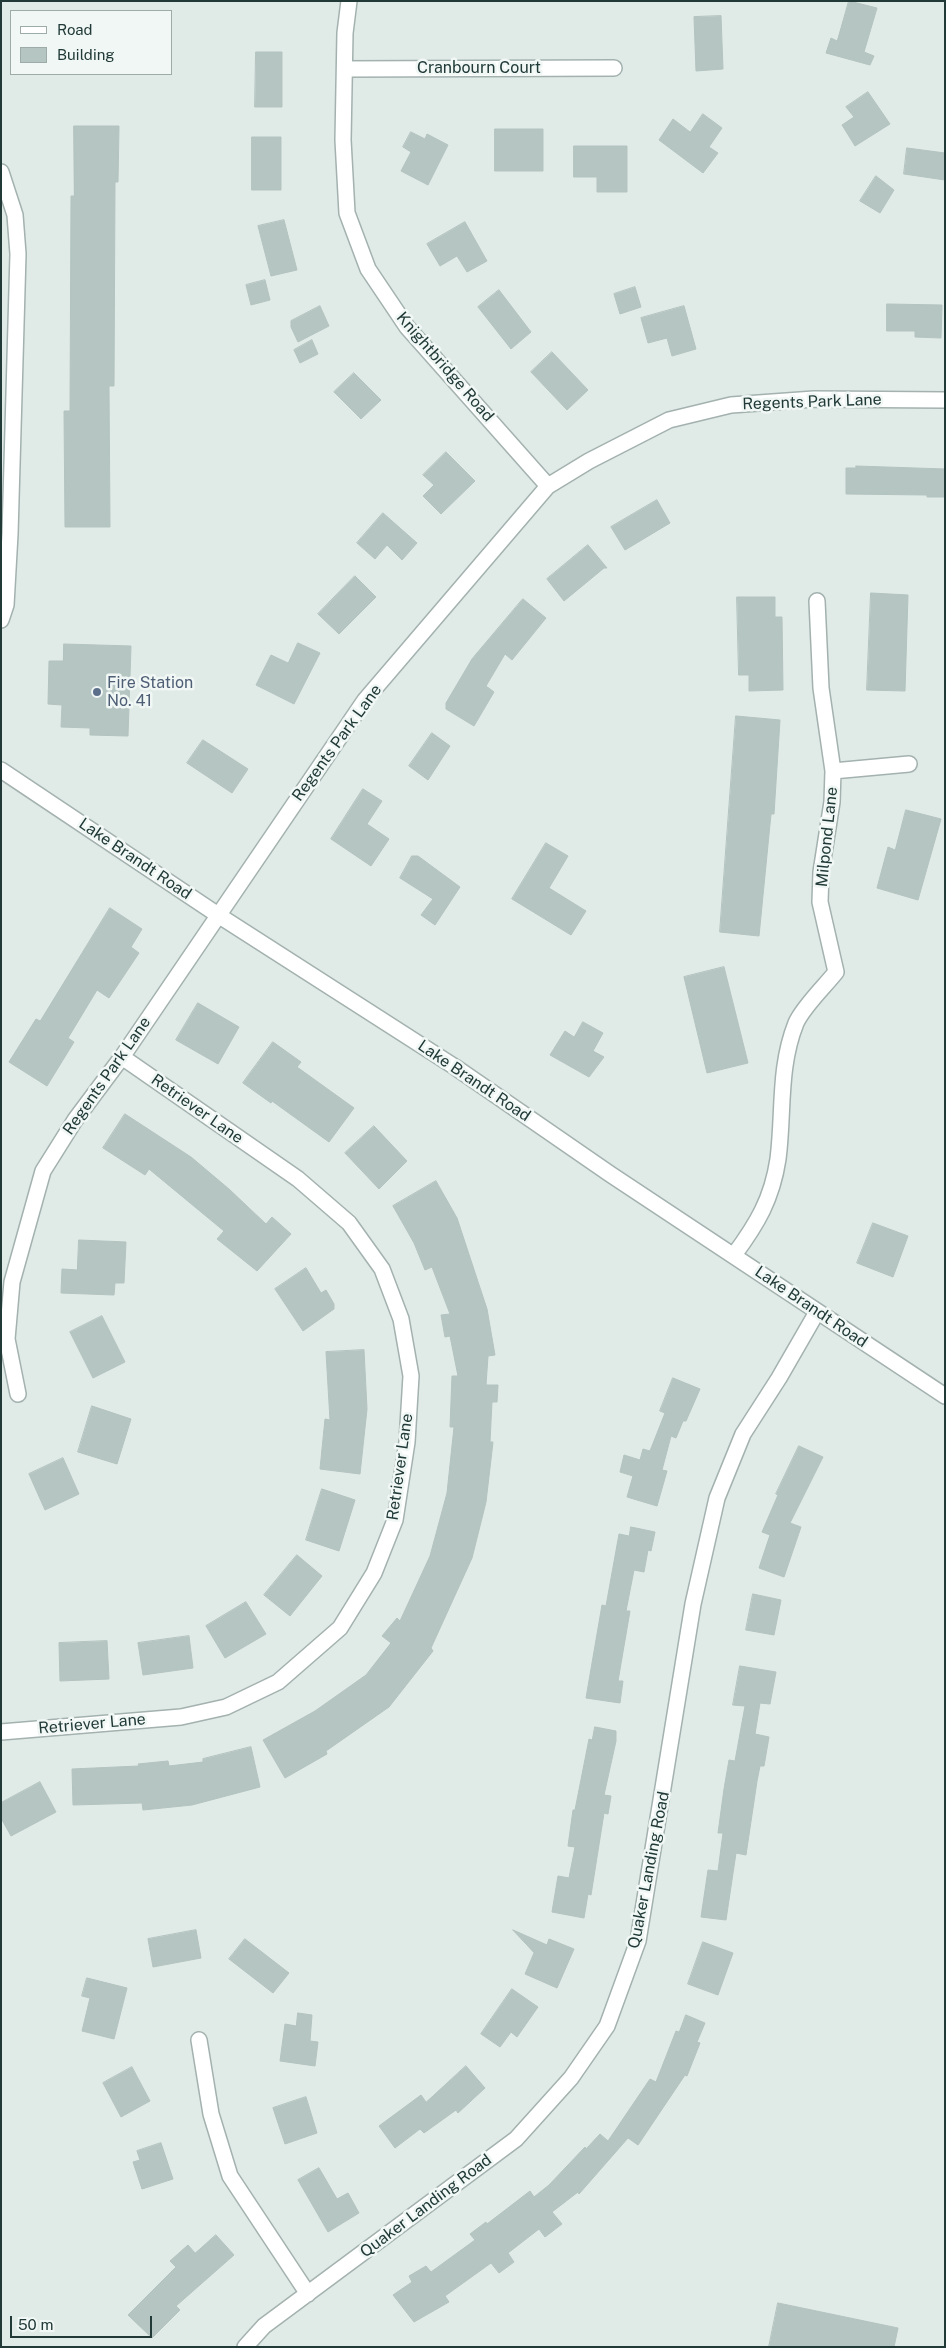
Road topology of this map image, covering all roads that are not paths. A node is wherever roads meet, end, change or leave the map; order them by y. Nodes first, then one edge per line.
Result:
1 (349, 1) edge
2 (614, 68) dead end
3 (345, 69) junction
4 (1, 172) edge
5 (945, 400) edge
6 (548, 486) junction
7 (817, 600) dead end
8 (1, 620) edge
9 (909, 764) dead end
10 (1, 770) edge
11 (833, 771) junction
12 (218, 915) junction
13 (122, 1057) junction
14 (734, 1255) junction
15 (817, 1312) junction
16 (18, 1394) dead end
17 (945, 1396) edge
18 (1, 1732) edge
19 (198, 2040) dead end
20 (308, 2294) junction
21 (245, 2347) edge

1 - 3 street, Knightbridge Road
2 - 3 street, Cranbourn Court
3 - 6 street, Knightbridge Road
4 - 8 street
5 - 6 street, Regents Park Lane
6 - 12 street, Regents Park Lane
7 - 11 street, Milpond Lane
9 - 11 street
10 - 12 street, Lake Brandt Road
11 - 14 street, Milpond Lane
12 - 13 street, Regents Park Lane
12 - 14 street, Lake Brandt Road
13 - 16 street, Regents Park Lane
13 - 18 street, Retriever Lane
14 - 15 street, Lake Brandt Road
15 - 17 street, Lake Brandt Road
15 - 20 street, Quaker Landing Road
19 - 20 street
20 - 21 street, Quaker Landing Road

